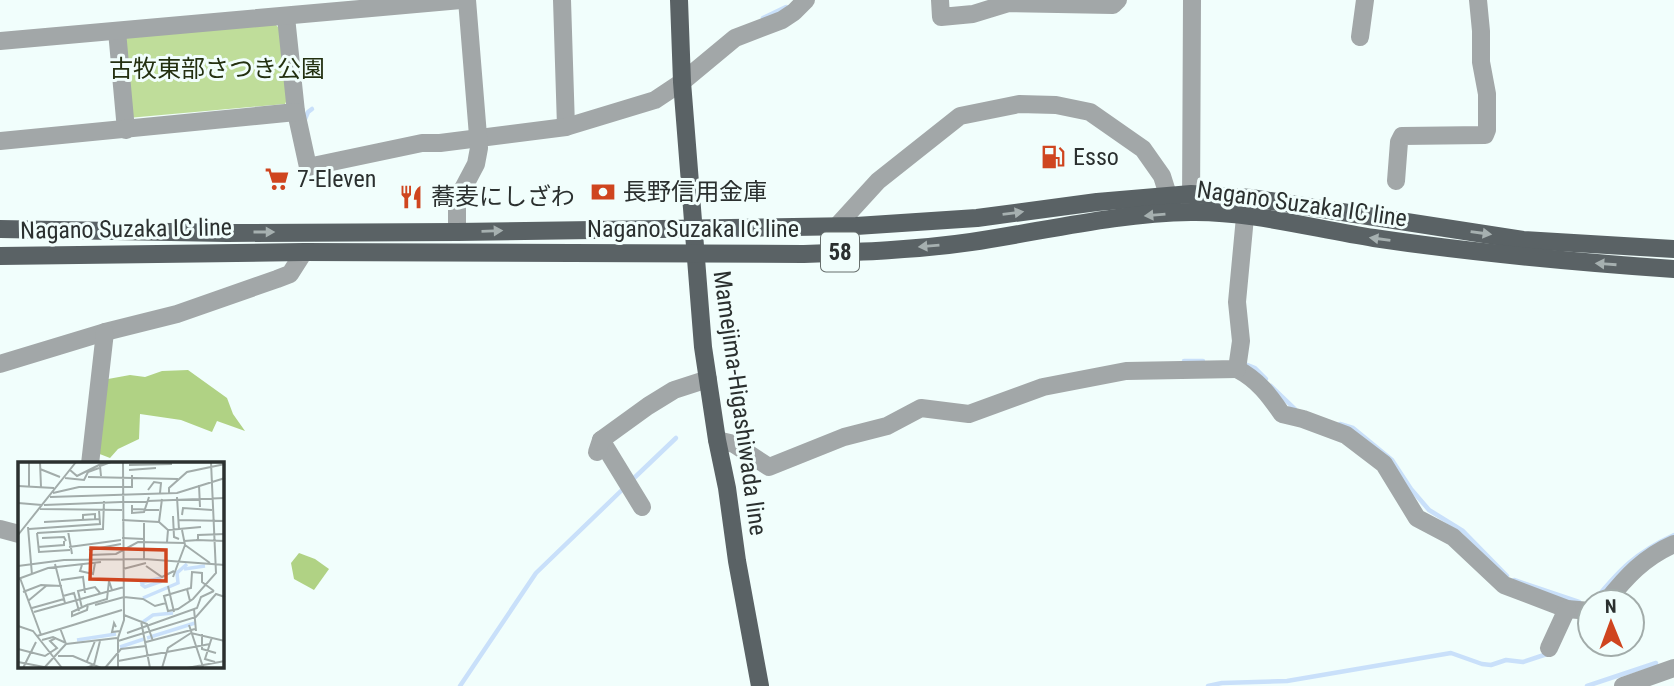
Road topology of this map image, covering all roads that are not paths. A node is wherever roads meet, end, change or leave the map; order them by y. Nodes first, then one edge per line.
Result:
1 (461, 0) edge
2 (467, 0) edge
3 (562, 0) edge
4 (679, 0) edge
5 (806, 0) edge
6 (940, 0) edge
7 (1118, 0) edge
8 (1192, 0) edge
9 (1364, 0) edge
10 (1478, 0) edge
11 (286, 17) junction
12 (117, 31) junction
13 (1360, 37) dead end
14 (0, 41) edge
15 (682, 82) junction
16 (296, 112) junction
17 (566, 127) junction
18 (127, 130) junction
19 (478, 138) junction
20 (0, 141) edge
21 (1396, 181) dead end
22 (1168, 195) junction
23 (1191, 203) junction
24 (1245, 217) junction
25 (836, 226) junction
26 (693, 228) junction
27 (0, 229) edge
28 (457, 232) junction
29 (1674, 249) edge
30 (304, 251) junction
31 (695, 253) junction
32 (0, 256) edge
33 (1674, 269) edge
34 (105, 332) junction
35 (0, 364) edge
36 (1237, 369) junction
37 (708, 379) junction
38 (717, 440) junction
39 (90, 462) edge
40 (642, 507) dead end
41 (0, 529) edge
42 (18, 534) edge
43 (1674, 544) edge
44 (1617, 588) edge
45 (1567, 609) junction
46 (1576, 610) edge
47 (1549, 649) dead end
48 (1674, 668) edge
49 (760, 686) edge
50 (1623, 686) edge

1 - 11 street
2 - 19 street
3 - 17 street
4 - 15 main road, Mamejima-Higashiwada line
5 - 15 street
6 - 7 street
8 - 23 street
9 - 13 street
10 - 21 street
11 - 12 street
11 - 16 street
12 - 14 street
12 - 18 street
15 - 17 street
15 - 26 main road, Mamejima-Higashiwada line
16 - 18 street
16 - 19 street
17 - 19 street
18 - 20 street
19 - 28 street
22 - 23 main road, Nagano Suzaka IC line / 58
25 -> 22 main road, Nagano Suzaka IC line / 58
22 - 25 street
23 - 24 main road, Nagano Suzaka IC line / 58
23 -> 29 main road, Nagano Suzaka IC line / 58
23 -> 31 main road, Nagano Suzaka IC line / 58
33 -> 24 main road, Nagano Suzaka IC line / 58
24 - 36 street
25 - 26 main road, Nagano Suzaka IC line / 58
28 -> 26 main road, Nagano Suzaka IC line / 58
26 - 31 main road, Mamejima-Higashiwada line
27 -> 28 main road, Nagano Suzaka IC line / 58
30 - 31 main road, Nagano Suzaka IC line / 58
30 - 32 main road, Nagano Suzaka IC line / 58
30 - 34 street
31 - 37 main road, Mamejima-Higashiwada line
34 - 35 street
34 - 39 street
36 - 38 street
36 - 45 street
37 - 38 main road, Mamejima-Higashiwada line
37 - 40 street
38 - 49 main road, Mamejima-Higashiwada line
41 - 42 street
43 - 44 street
45 - 46 street
45 - 47 street
48 - 50 street

